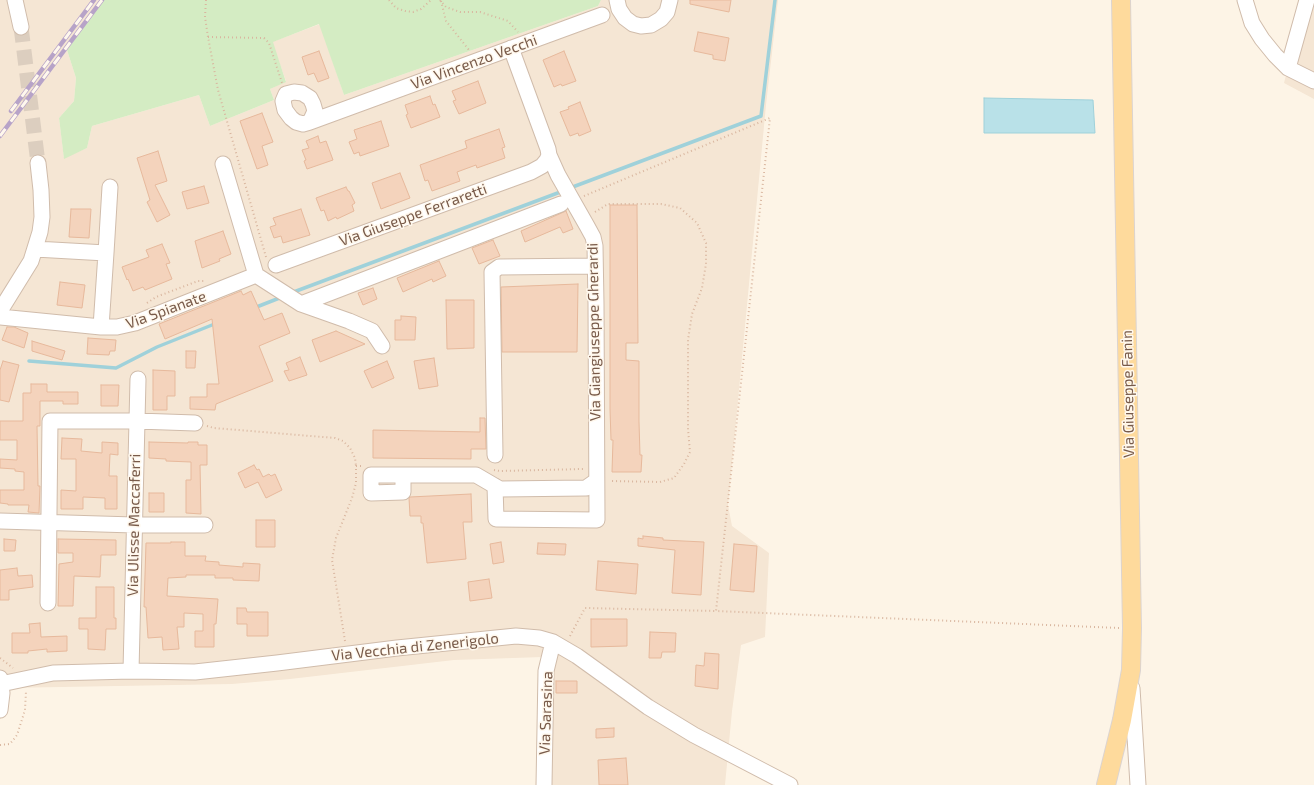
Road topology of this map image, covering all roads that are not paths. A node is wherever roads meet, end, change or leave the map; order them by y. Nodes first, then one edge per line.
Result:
1 (14, 0) edge
2 (22, 0) edge
3 (616, 0) edge
4 (670, 0) edge
5 (1121, 0) edge
6 (1245, 0) edge
7 (1307, 0) edge
8 (602, 15) junction
9 (625, 18) junction
10 (519, 43) junction
11 (1288, 68) junction
12 (1314, 81) edge
13 (310, 98) junction
14 (346, 109) junction
15 (310, 122) junction
16 (548, 158) junction
17 (38, 163) tunnel mouth
18 (223, 164) dead end
19 (110, 187) dead end
20 (567, 203) junction
21 (36, 249) junction
22 (106, 252) junction
23 (276, 265) dead end
24 (595, 266) junction
25 (255, 270) junction
26 (297, 301) junction
27 (0, 311) edge
28 (0, 316) edge
29 (101, 327) junction
30 (382, 346) dead end
31 (138, 379) dead end
32 (137, 421) junction
33 (195, 423) road end
34 (495, 455) dead end
35 (403, 475) dead end
36 (596, 475) junction
37 (495, 486) junction
38 (0, 521) edge
39 (49, 522) junction
40 (134, 525) junction
41 (205, 525) dead end
42 (48, 603) dead end
43 (558, 644) junction
44 (1131, 670) junction
45 (130, 671) junction
46 (1, 681) edge
47 (0, 710) edge
48 (544, 785) edge
49 (790, 785) edge
50 (1106, 785) edge
51 (1138, 785) edge

1 - 2 street
3 - 8 street, Via Vincenzo Vecchi
3 - 9 street
4 - 9 street, Via Vincenzo Vecchi
5 - 44 main road, Via Giuseppe Fanin
6 - 11 street
7 - 11 street
8 - 9 street, Via Vincenzo Vecchi
8 - 10 street, Via Vincenzo Vecchi
10 - 14 street, Via Vincenzo Vecchi
10 - 16 street, Via Giangiuseppe Gherardi
11 - 12 street
13 - 14 street, Via Vincenzo Vecchi
13 - 15 street
13 - 15 street
14 - 15 street, Via Vincenzo Vecchi
16 - 20 street, Via Giangiuseppe Gherardi
16 - 23 street, Via Giuseppe Ferraretti
17 - 21 street
18 - 25 street
19 - 22 street
20 - 24 street, Via Giangiuseppe Gherardi
20 - 26 street
21 - 22 street
21 - 27 street
22 - 29 street
24 - 34 street
24 - 36 street, Via Giangiuseppe Gherardi
25 - 26 street
25 - 29 street, Via Spianate
26 - 30 street
28 - 29 street, Via Spianate
31 - 32 street, Via Ulisse Maccaferri
32 - 33 street
32 - 39 street
32 - 40 street, Via Ulisse Maccaferri
35 - 37 street
36 - 37 street
36 - 37 street, Via Giangiuseppe Gherardi
38 - 39 street
39 - 40 street
39 - 42 street
40 - 41 street
40 - 45 street, Via Ulisse Maccaferri
43 - 45 street, Via Vecchia di Zenerigolo
43 - 48 street, Via Sarasina
43 - 49 street, Via Vecchia di Zenerigolo
44 - 50 main road, Via Giuseppe Fanin
44 - 51 street
45 - 46 street, Via Vecchia di Zenerigolo
46 - 47 street

